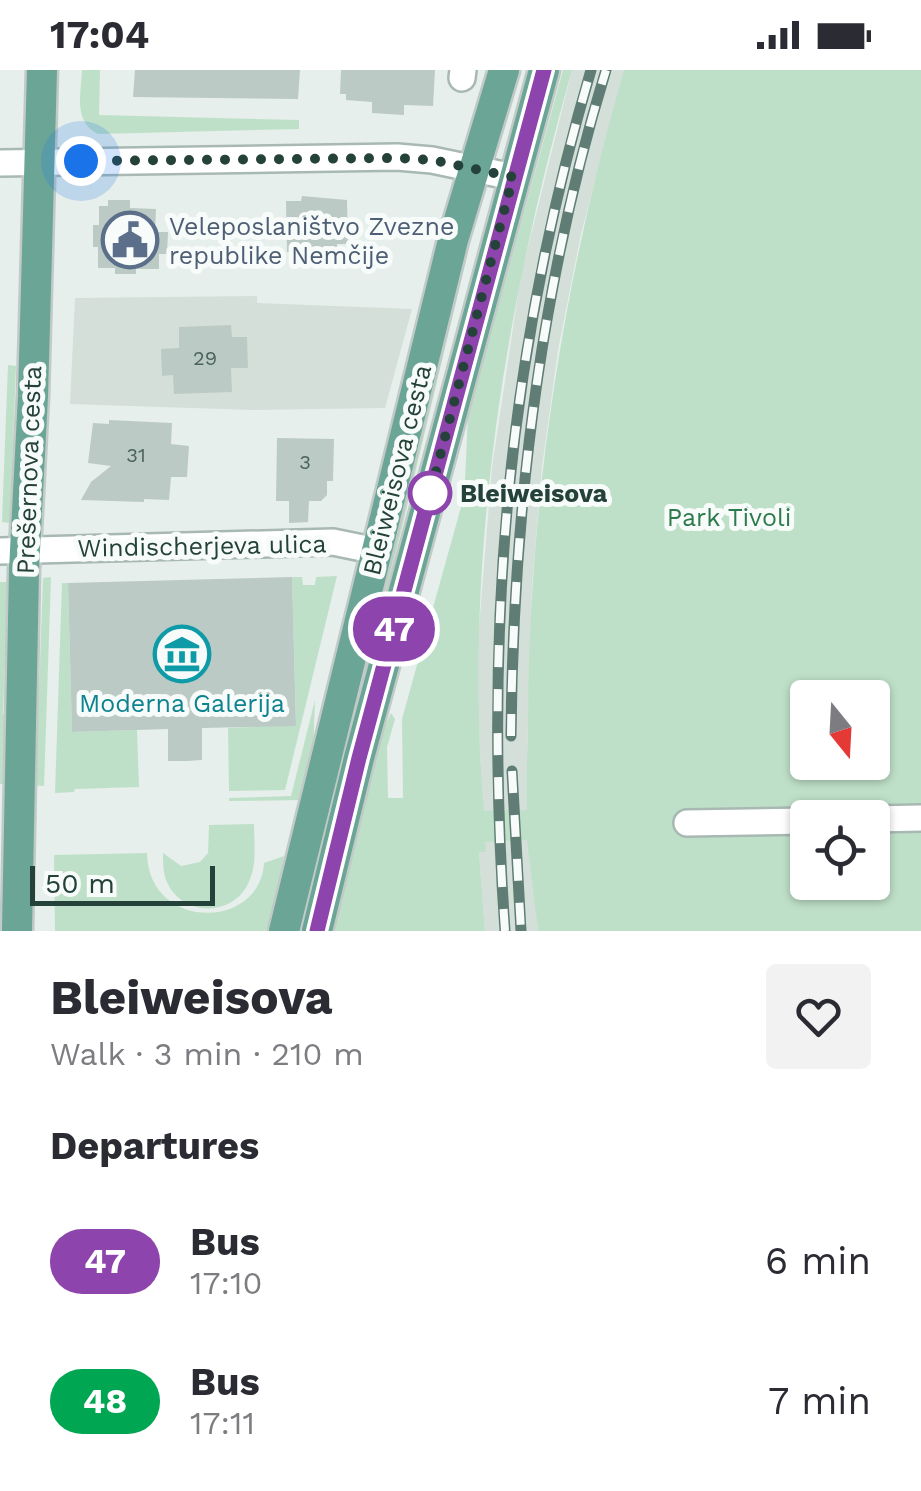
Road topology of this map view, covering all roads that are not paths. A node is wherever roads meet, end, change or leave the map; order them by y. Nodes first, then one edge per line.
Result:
1 (42, 70) edge
2 (504, 70) edge
3 (544, 70) edge
4 (40, 162) junction
5 (0, 163) edge
6 (472, 168) junction
7 (513, 177) junction
8 (13, 551) edge
9 (377, 551) junction
10 (921, 818) edge
11 (890, 819) edge
12 (790, 820) edge
13 (688, 823) dead end
14 (8, 836) edge
15 (17, 931) edge
16 (284, 931) edge
17 (317, 931) edge

1 - 4 main road, Prešernova cesta
2 - 6 main road, Bleiweisova cesta
3 - 7 main road, Bleiweisova cesta
4 - 5 street
4 - 6 street
4 - 8 main road, Prešernova cesta
6 - 7 street
6 - 9 main road, Bleiweisova cesta
7 - 17 main road, Bleiweisova cesta
8 - 9 street, Windischerjeva ulica
8 - 14 main road, Prešernova cesta
9 - 16 main road, Bleiweisova cesta
10 - 11 street
12 - 13 street
14 - 15 main road, Prešernova cesta

